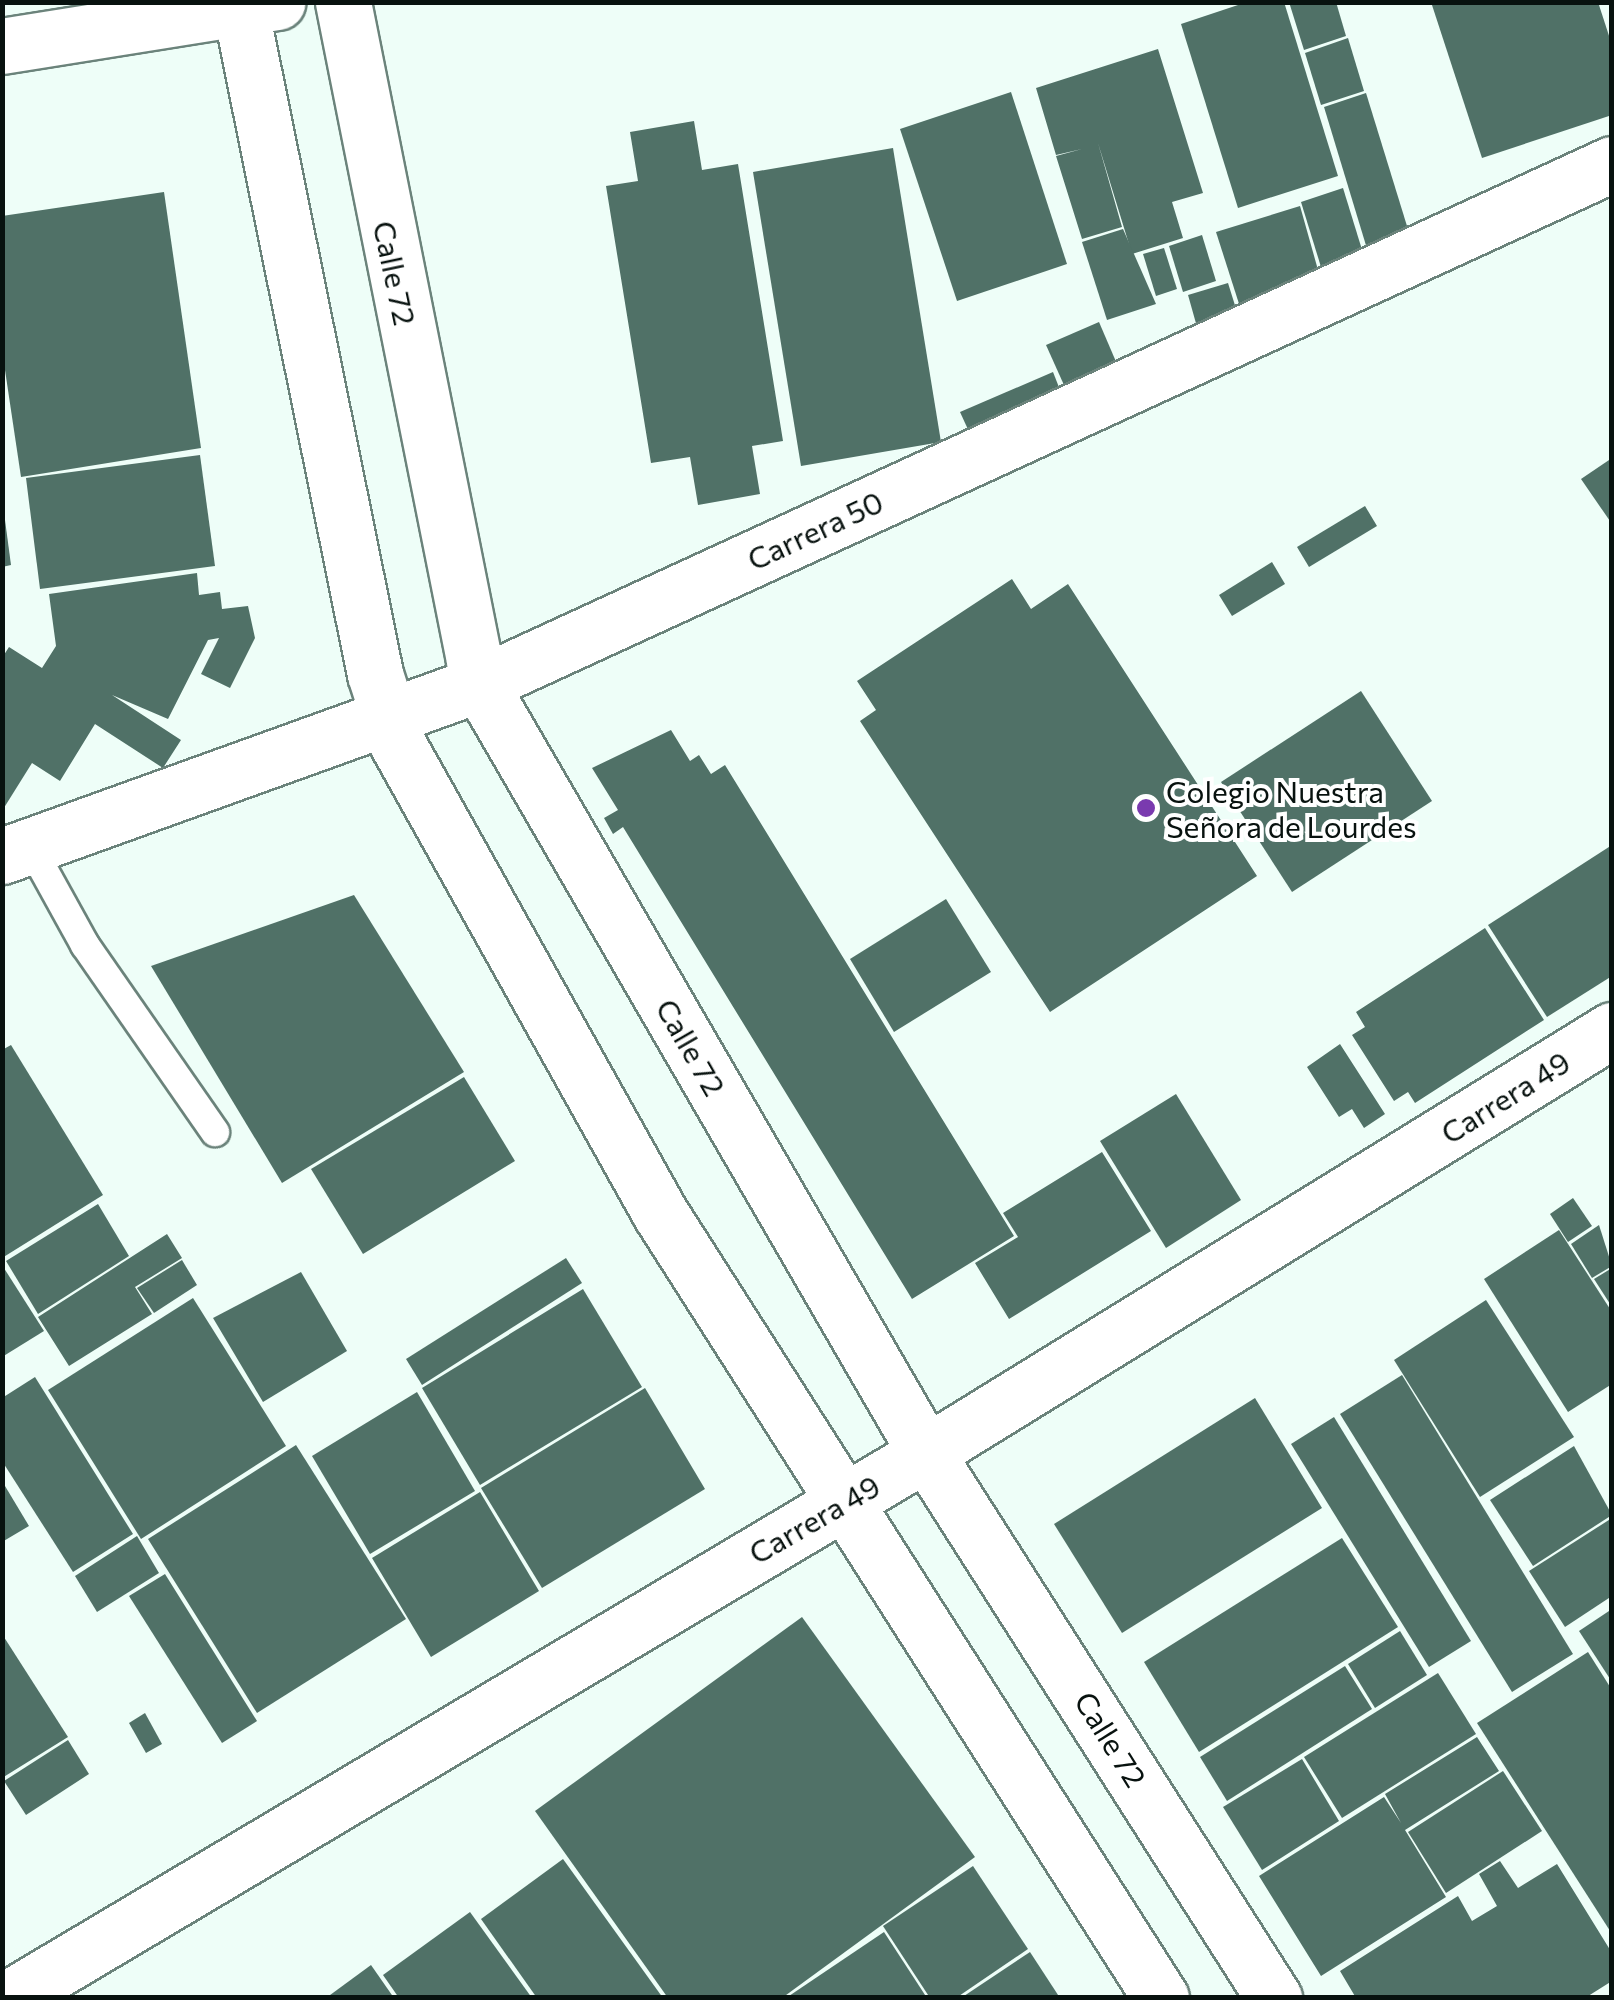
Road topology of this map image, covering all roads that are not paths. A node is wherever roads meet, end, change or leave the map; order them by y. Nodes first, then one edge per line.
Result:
1 (343, 2) edge
2 (252, 5) edge
3 (2, 46) edge
4 (1612, 164) edge
5 (482, 683) junction
6 (388, 721) junction
7 (17, 852) edge
8 (1612, 1030) edge
9 (214, 1132) dead end
10 (926, 1453) junction
11 (842, 1502) junction
12 (9, 1998) edge
13 (1161, 1998) edge
14 (1274, 1998) edge

1 - 5 main road, Calle 72
2 - 3 main road
2 - 6 main road
4 - 5 main road, Carrera 50
5 - 6 main road, Carrera 50
5 - 10 main road, Calle 72
6 - 7 main road, Carrera 50
6 - 11 main road
7 - 9 lane
8 - 10 main road, Carrera 49
10 - 11 main road, Carrera 49
10 - 14 main road, Calle 72
11 - 12 main road, Carrera 49
11 - 13 main road

